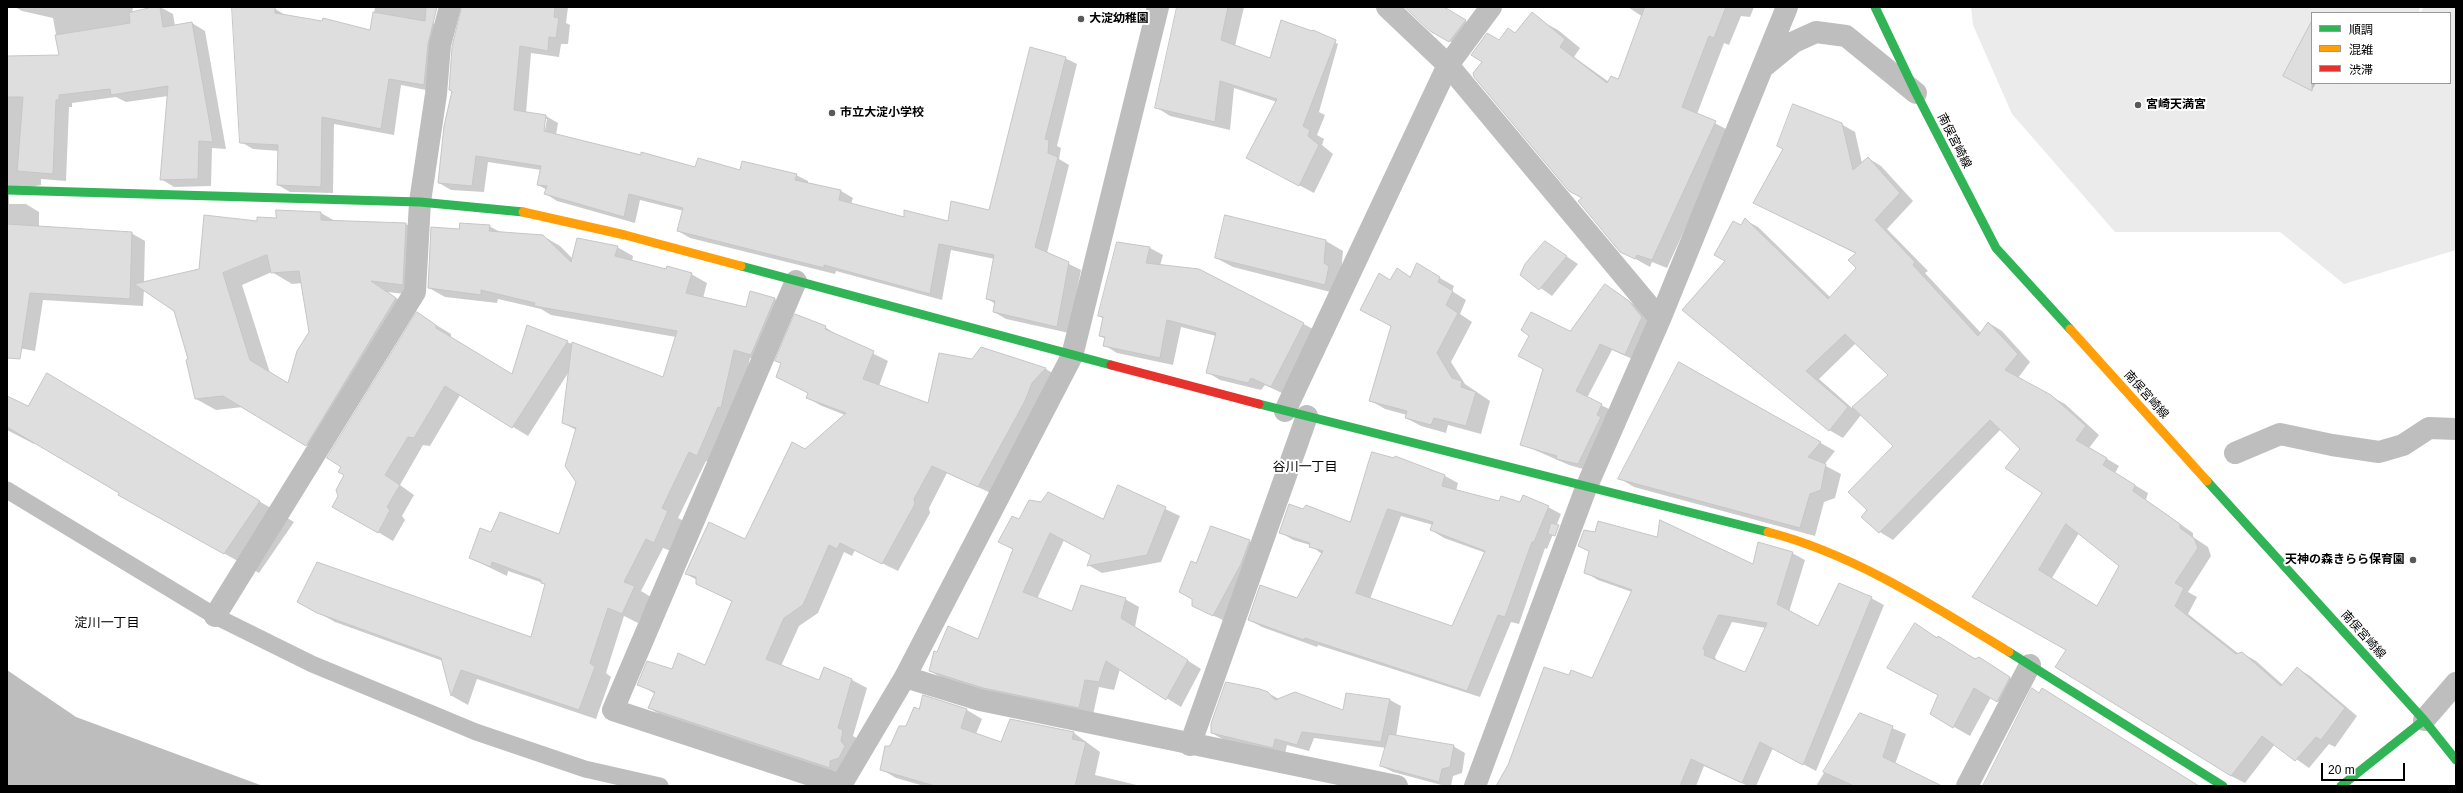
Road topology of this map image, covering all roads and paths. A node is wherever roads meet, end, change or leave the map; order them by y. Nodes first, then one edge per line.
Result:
1 (450, 7) edge
2 (1158, 7) edge
3 (1387, 7) edge
4 (1491, 7) edge
5 (1786, 7) edge
6 (1875, 7) edge
7 (1448, 64) junction
8 (1761, 69) junction
9 (1916, 93) junction
10 (7, 190) edge
11 (420, 202) junction
12 (796, 281) junction
13 (1660, 319) junction
14 (1072, 356) junction
15 (1285, 411) junction
16 (1307, 416) junction
17 (2456, 429) edge
18 (2236, 453) dead end
19 (1586, 488) junction
20 (7, 490) edge
21 (215, 616) junction
22 (2030, 665) junction
23 (905, 677) junction
24 (2456, 683) edge
25 (2424, 720) junction
26 (1190, 745) junction
27 (2456, 760) edge
28 (660, 786) edge
29 (840, 786) edge
30 (1397, 786) edge
31 (1475, 786) edge
32 (1967, 786) edge
33 (2223, 786) edge
34 (2341, 786) edge

1 - 11 street
2 - 14 street
3 - 7 street
4 - 7 street
5 - 8 street
6 - 9 street, 南俣宮崎線
7 - 13 street
7 - 15 street
8 - 9 street
8 - 13 street
9 - 25 street, 南俣宮崎線
10 - 11 street
11 - 12 street
11 - 21 street
12 - 14 street
12 - 29 street
13 - 19 street
14 - 15 street
14 - 23 street
15 - 16 street
16 - 19 street
16 - 26 street
17 - 18 street
19 - 22 street
19 - 31 street
20 - 21 lane
21 - 28 lane
22 - 32 street
22 - 33 street
23 - 26 street
23 - 29 street
24 - 25 street
25 - 27 street, 南俣宮崎線
25 - 34 street
26 - 30 street

